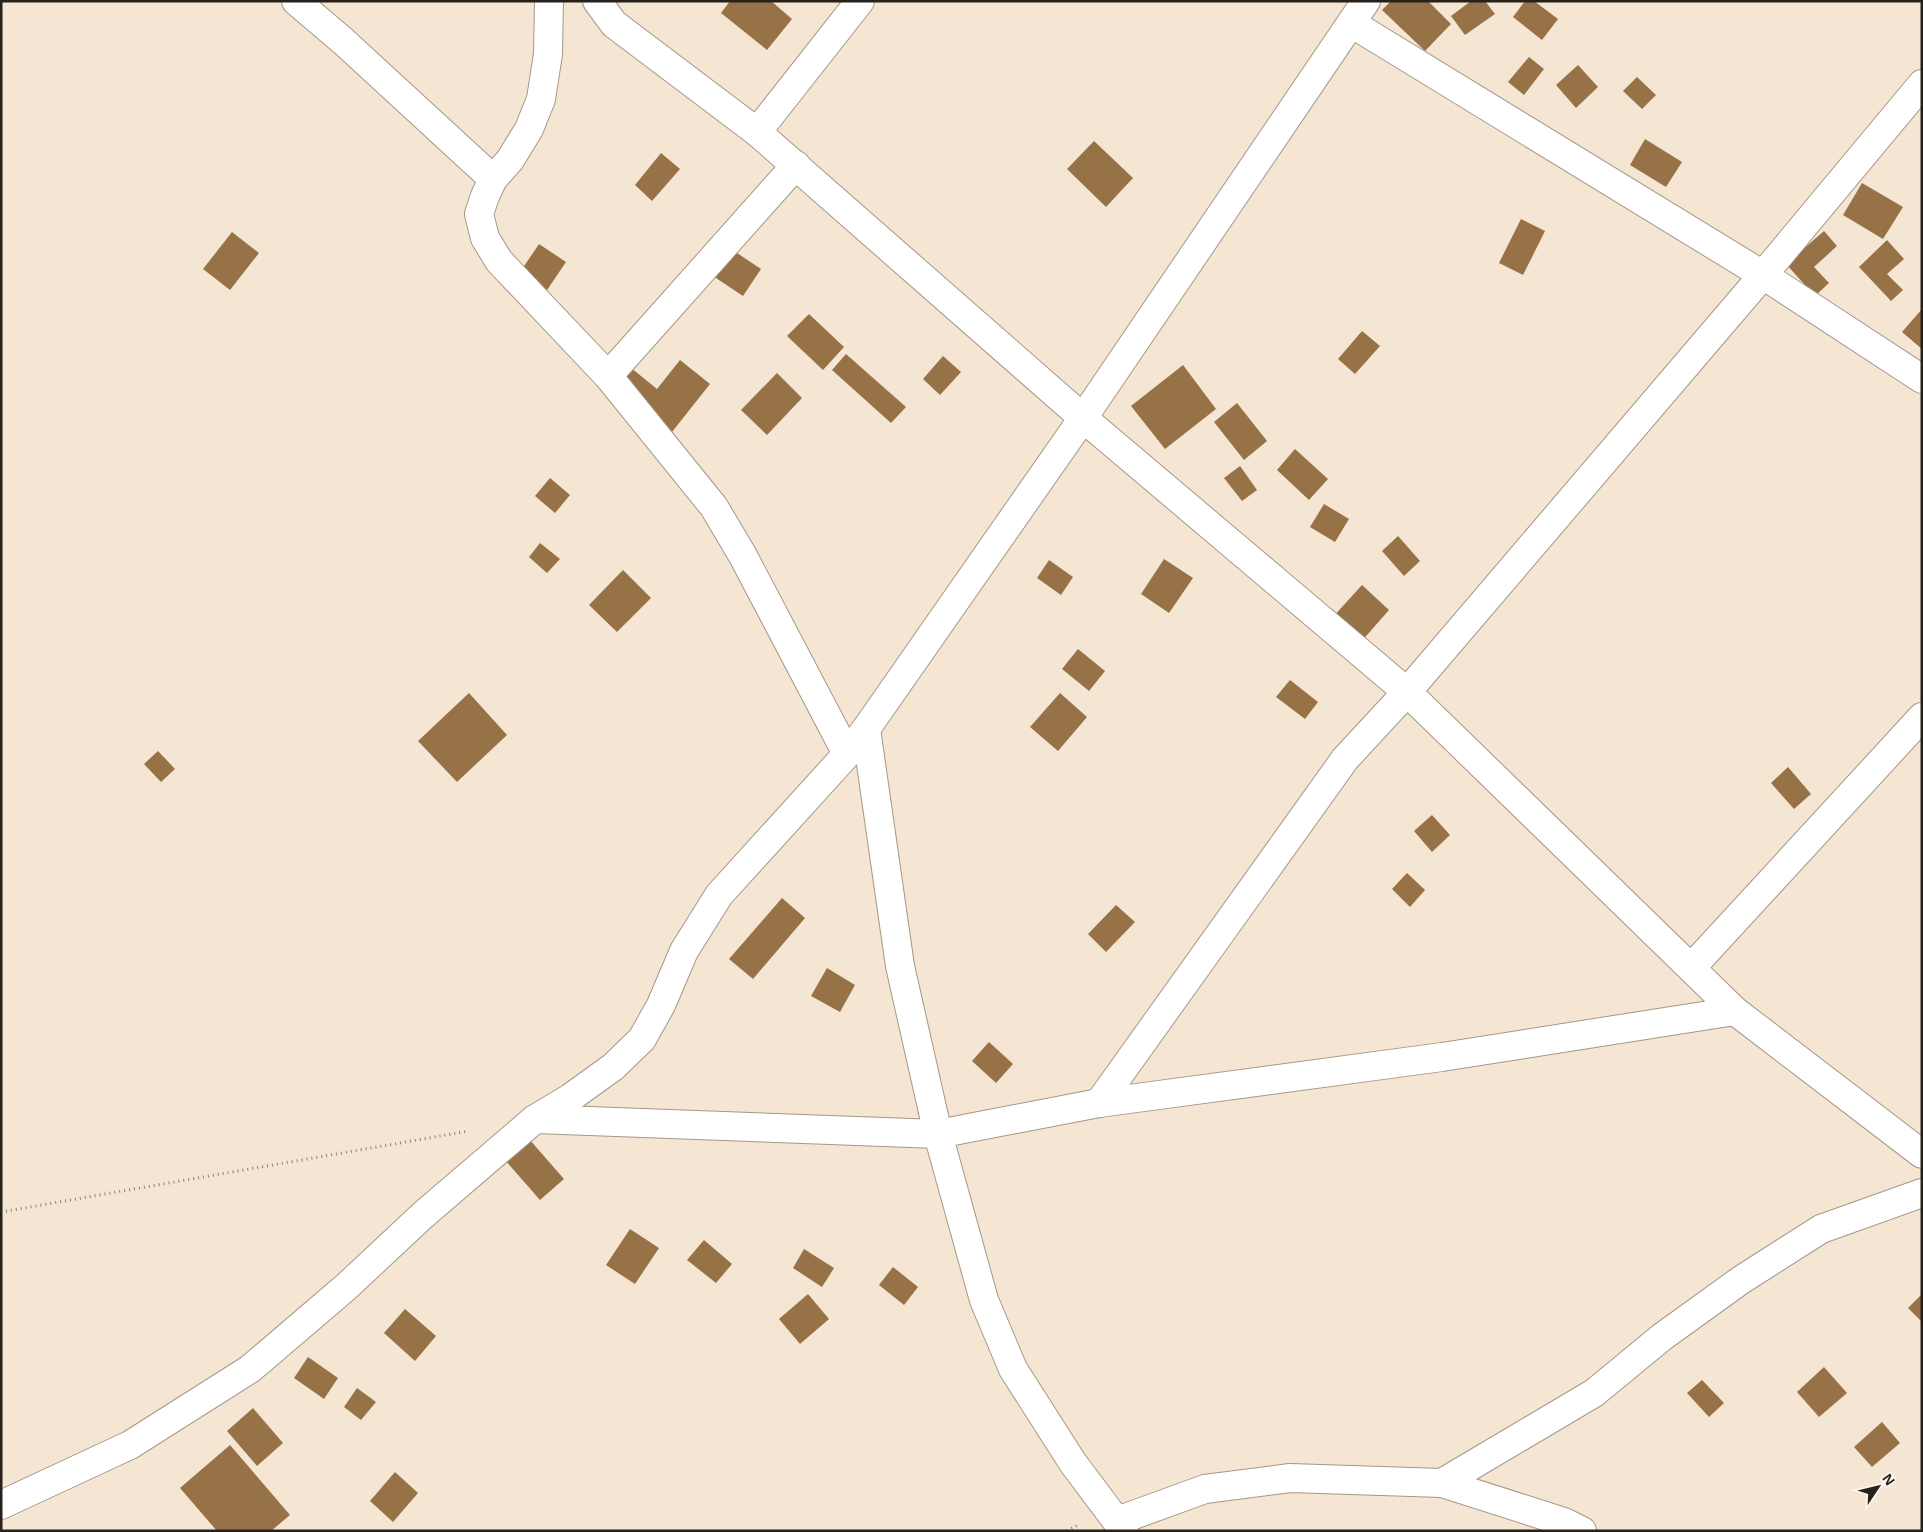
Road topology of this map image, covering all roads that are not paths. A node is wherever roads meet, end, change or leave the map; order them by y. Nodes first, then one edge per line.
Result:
1 (296, 1) edge
2 (549, 1) edge
3 (597, 1) edge
4 (860, 1) edge
5 (1358, 12) edge
6 (1922, 84) edge
7 (757, 132) junction
8 (796, 165) junction
9 (493, 179) junction
10 (1763, 275) junction
11 (608, 376) junction
12 (1922, 379) edge
13 (1082, 418) junction
14 (1407, 692) junction
15 (1922, 717) edge
16 (866, 729) junction
17 (847, 754) junction
18 (1692, 967) junction
19 (1735, 1011) junction
20 (1099, 1103) junction
21 (535, 1119) junction
22 (938, 1134) junction
23 (1922, 1154) edge
24 (1922, 1193) edge
25 (1442, 1483) junction
26 (1, 1505) edge
27 (1120, 1526) edge
28 (1582, 1531) edge

1 - 9 street
2 - 9 street
3 - 7 street
4 - 7 street
5 - 10 street
5 - 13 street
6 - 10 street
7 - 8 street
8 - 11 street
8 - 13 street
9 - 11 street
10 - 12 street
10 - 14 street
11 - 17 street
13 - 14 street
13 - 16 street
14 - 18 street
14 - 20 street
15 - 18 street
16 - 17 street
16 - 22 street
17 - 21 street
18 - 19 street
19 - 20 street
19 - 23 street
20 - 22 street
21 - 22 street
21 - 26 street
22 - 27 street
24 - 25 street
25 - 27 street
25 - 28 street

